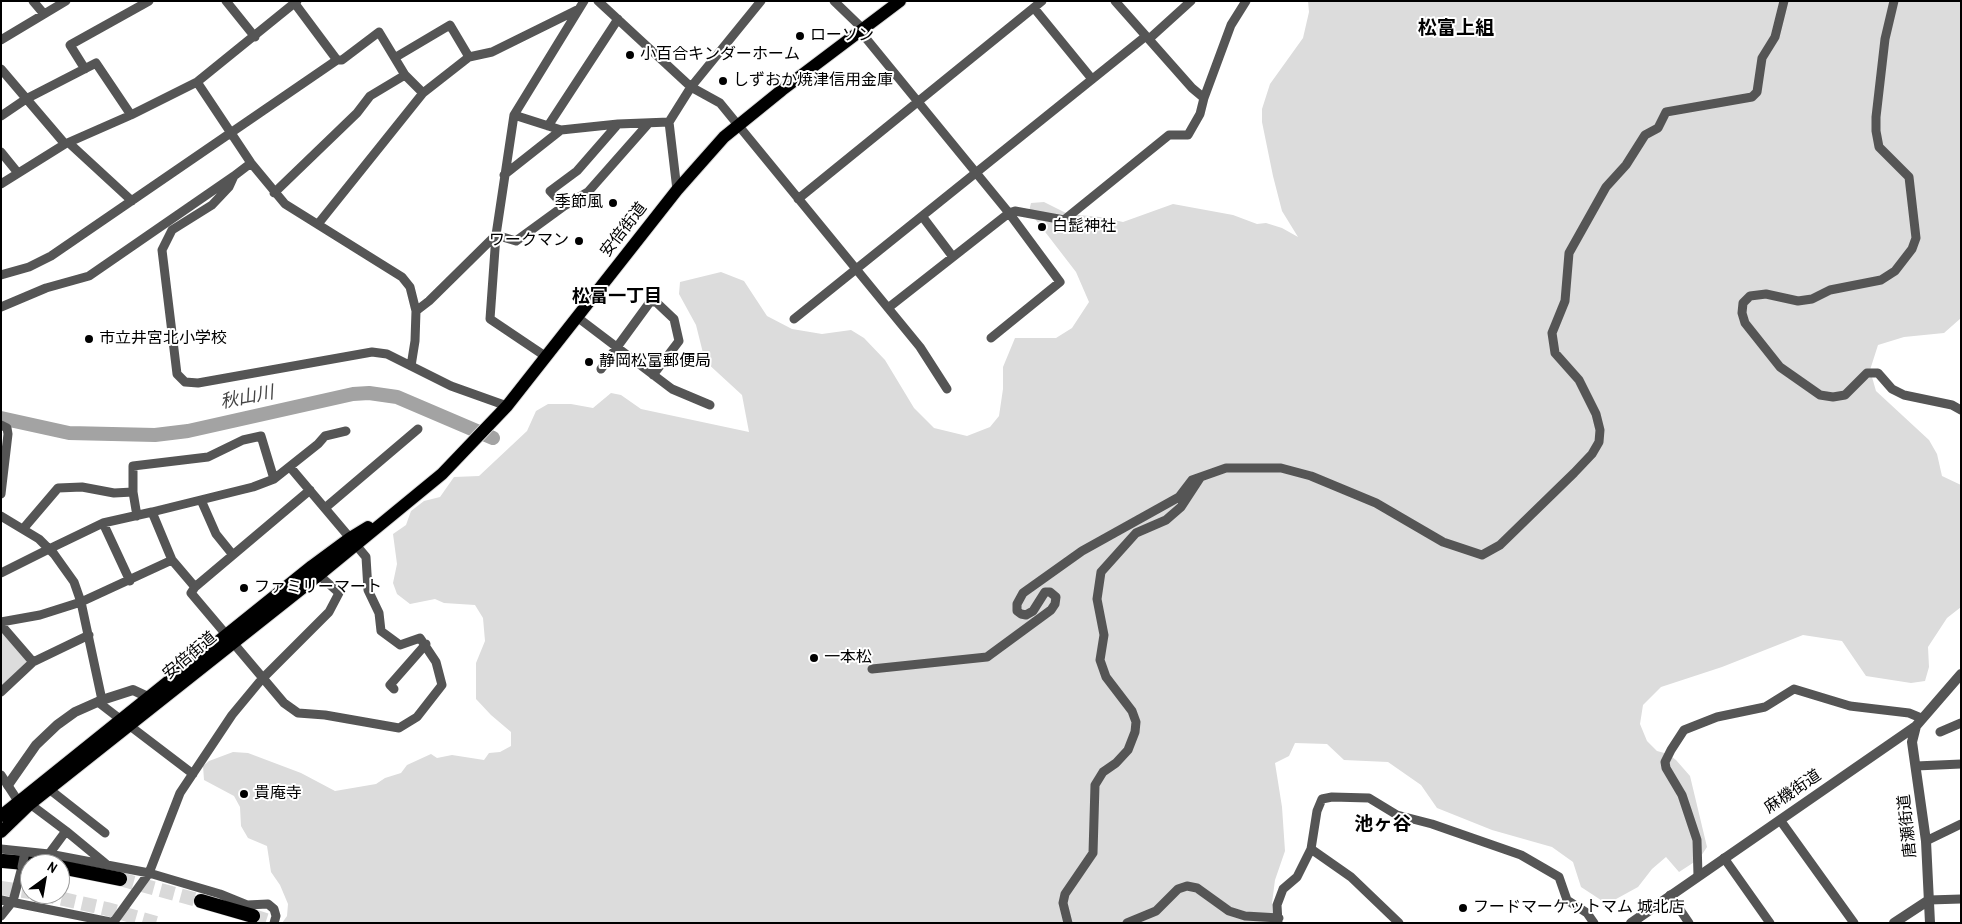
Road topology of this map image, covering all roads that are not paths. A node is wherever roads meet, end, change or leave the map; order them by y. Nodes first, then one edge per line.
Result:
1 (33, 1) edge
2 (66, 1) edge
3 (149, 1) edge
4 (226, 1) edge
5 (584, 1) edge
6 (598, 1) edge
7 (761, 1) edge
8 (834, 1) edge
9 (900, 1) edge
10 (1042, 1) edge
11 (1115, 1) edge
12 (1191, 1) edge
13 (1246, 1) edge
14 (1784, 1) edge
15 (1894, 1) edge
16 (295, 2) edge
17 (1034, 8) junction
18 (578, 10) junction
19 (44, 14) junction
20 (618, 19) junction
21 (862, 30) junction
22 (254, 37) junction
23 (1147, 38) junction
24 (1, 40) edge
25 (396, 57) junction
26 (469, 57) junction
27 (337, 60) junction
28 (1, 69) edge
29 (85, 69) junction
30 (405, 75) junction
31 (1092, 79) junction
32 (196, 82) junction
33 (691, 87) junction
34 (423, 93) junction
35 (1204, 98) junction
36 (26, 100) junction
37 (918, 102) junction
38 (131, 115) junction
39 (514, 115) junction
40 (1, 116) edge
41 (669, 122) junction
42 (618, 124) junction
43 (648, 124) junction
44 (737, 124) junction
45 (548, 126) junction
46 (561, 130) junction
47 (231, 132) junction
48 (67, 144) junction
49 (1, 152) edge
50 (252, 163) junction
51 (976, 172) junction
52 (18, 173) junction
53 (504, 175) junction
54 (234, 176) junction
55 (1, 184) edge
56 (677, 190) junction
57 (274, 193) junction
58 (798, 199) junction
59 (132, 201) junction
60 (564, 206) junction
61 (1009, 213) junction
62 (922, 216) junction
63 (318, 224) junction
64 (496, 235) junction
65 (953, 257) junction
66 (856, 269) junction
67 (1, 275) edge
68 (1, 307) edge
69 (888, 308) junction
70 (416, 311) junction
71 (577, 317) junction
72 (794, 319) dead end
73 (991, 338) dead end
74 (617, 348) junction
75 (545, 356) junction
76 (411, 366) junction
77 (602, 369) dead end
78 (654, 375) junction
79 (947, 389) dead end
80 (710, 405) dead end
81 (507, 406) junction
82 (1961, 410) edge
83 (1, 425) edge
84 (418, 429) dead end
85 (346, 431) dead end
86 (290, 467) junction
87 (274, 478) junction
88 (1200, 478) junction
89 (310, 490) junction
90 (133, 492) junction
91 (1, 494) edge
92 (201, 500) junction
93 (325, 508) junction
94 (152, 512) junction
95 (1, 516) edge
96 (136, 516) junction
97 (103, 523) junction
98 (23, 529) junction
99 (353, 541) junction
100 (49, 549) junction
101 (234, 555) junction
102 (172, 560) junction
103 (1, 573) edge
104 (319, 575) junction
105 (130, 581) junction
106 (195, 587) junction
107 (81, 602) junction
108 (1, 623) edge
109 (89, 635) junction
110 (229, 640) junction
111 (426, 644) junction
112 (33, 662) junction
113 (872, 669) dead end
114 (1961, 674) edge
115 (261, 680) junction
116 (394, 689) dead end
117 (1, 692) edge
118 (148, 697) junction
119 (100, 701) junction
120 (1918, 722) junction
121 (125, 723) junction
122 (1961, 723) edge
123 (1940, 732) dead end
124 (1961, 764) edge
125 (1916, 766) junction
126 (192, 774) junction
127 (1, 775) edge
128 (8, 785) junction
129 (49, 789) junction
130 (24, 802) junction
131 (1, 816) edge
132 (1780, 820) junction
133 (1961, 824) edge
134 (66, 831) junction
135 (1, 832) edge
136 (105, 833) dead end
137 (1926, 841) junction
138 (1311, 849) junction
139 (25, 852) joint
140 (49, 854) joint
141 (2, 855) edge
142 (70, 858) edge
143 (1724, 858) junction
144 (20, 862) edge
145 (108, 865) junction
146 (70, 869) edge
147 (149, 873) junction
148 (1698, 876) junction
149 (120, 879) tunnel mouth
150 (20, 885) edge
151 (1670, 895) junction
152 (1961, 899) edge
153 (1, 900) edge
154 (1929, 900) junction
155 (13, 901) junction
156 (201, 901) tunnel mouth
157 (1, 916) edge
158 (253, 916) tunnel mouth
159 (1279, 920) edge
160 (1633, 922) edge
161 (114, 923) edge
162 (274, 923) edge
163 (1068, 923) edge
164 (1127, 923) edge
165 (1399, 923) edge
166 (1594, 923) edge
167 (1689, 923) edge
168 (1770, 923) edge
169 (1854, 923) edge
170 (1894, 923) edge
171 (1930, 923) edge

1 - 19 street
2 - 19 street
3 - 29 street
4 - 22 street
5 - 18 street
6 - 20 street
7 - 33 street
8 - 21 street
9 - 21 main road, 安倍街道
10 - 17 street
11 - 23 street
12 - 23 street
13 - 35 street
14 - 88 street
15 - 82 street
16 - 22 street
16 - 27 street
17 - 31 street
17 - 37 street
18 - 26 street
18 - 39 street
19 - 24 street
20 - 33 street
20 - 45 street
21 - 37 street
21 - 44 main road, 安倍街道
22 - 32 street
23 - 31 street
23 - 35 street
25 - 26 street
25 - 27 street
25 - 30 street
26 - 34 street
27 - 47 street
28 - 36 street
29 - 36 street
29 - 38 street
30 - 34 street
30 - 57 street
31 - 51 street
32 - 38 street
32 - 47 street
33 - 41 street
33 - 44 street
34 - 63 street
35 - 61 street
36 - 40 street
36 - 48 street
37 - 51 street
37 - 58 street
38 - 48 street
39 - 45 street
39 - 53 street
41 - 43 street
41 - 56 street
42 - 43 street
42 - 46 street
42 - 60 street
43 - 60 street
44 - 56 main road, 安倍街道
44 - 58 street
45 - 46 street
46 - 53 street
47 - 50 street
47 - 59 street
48 - 52 street
48 - 59 street
49 - 52 street
50 - 54 street
50 - 57 street
51 - 61 street
51 - 62 street
52 - 55 street
53 - 64 street
54 - 68 street
54 - 76 street
56 - 71 main road, 安倍街道
57 - 63 street
58 - 66 street
59 - 67 street
60 - 64 street
61 - 65 street
61 - 73 street
62 - 65 street
62 - 66 street
63 - 70 street
64 - 70 street
64 - 75 street
65 - 69 street
66 - 69 street
66 - 72 street
69 - 79 street
70 - 76 street
71 - 74 street
71 - 75 main road, 安倍街道
74 - 77 street
74 - 78 street
74 - 78 street
75 - 81 main road, 安倍街道
76 - 81 street
78 - 80 street
81 - 99 main road, 安倍街道
83 - 91 street
84 - 93 street
85 - 86 street
86 - 87 street
86 - 89 street
87 - 90 street
87 - 92 street
88 - 113 street
88 - 163 street
89 - 93 street
89 - 101 street
90 - 96 street
90 - 98 street
92 - 94 street
92 - 101 street
93 - 99 street
94 - 96 street
94 - 102 street
95 - 98 street
96 - 97 street
97 - 100 street
97 - 105 street
98 - 100 street
99 - 104 main road, 安倍街道
99 - 110 main road, 安倍街道
99 - 111 street
100 - 103 street
100 - 107 street
101 - 106 street
102 - 105 street
102 - 106 street
104 - 110 main road, 安倍街道
104 - 115 street
105 - 107 street
106 - 110 street
107 - 108 street
107 - 109 street
108 - 112 street
109 - 112 street
109 - 119 street
110 - 115 street
110 - 118 main road, 安倍街道
110 - 121 main road, 安倍街道
111 - 115 street
111 - 116 street
112 - 117 street
114 - 120 street, 麻機街道
115 - 126 street
118 - 119 street
118 - 121 main road, 安倍街道
119 - 121 street
119 - 128 street
120 - 125 street, 唐瀬街道
120 - 132 street, 麻機街道
120 - 148 street
121 - 126 street
121 - 129 main road, 安倍街道
121 - 130 main road, 安倍街道
122 - 123 street
124 - 125 street
125 - 137 street, 唐瀬街道
126 - 147 street
127 - 128 street
128 - 130 street
129 - 130 main road, 安倍街道
129 - 136 street
130 - 131 main road, 安倍街道
130 - 134 street
130 - 135 main road, 安倍街道
132 - 143 street, 麻機街道
132 - 169 street
133 - 137 street
134 - 140 street
134 - 145 street
137 - 154 street, 唐瀬街道
138 - 159 street
138 - 165 street
138 - 166 street
139 - 140 street
139 - 141 street
141 - 144 highway
142 - 145 street
143 - 148 street, 麻機街道
143 - 168 street
145 - 147 street
146 - 149 highway
147 - 161 street
147 - 162 street
148 - 151 street, 麻機街道
150 - 155 street
151 - 160 street, 麻機街道
151 - 167 street
152 - 154 street
153 - 155 street
154 - 170 street
154 - 171 street, 唐瀬街道
155 - 157 street
155 - 161 street
156 - 158 highway
159 - 164 street

